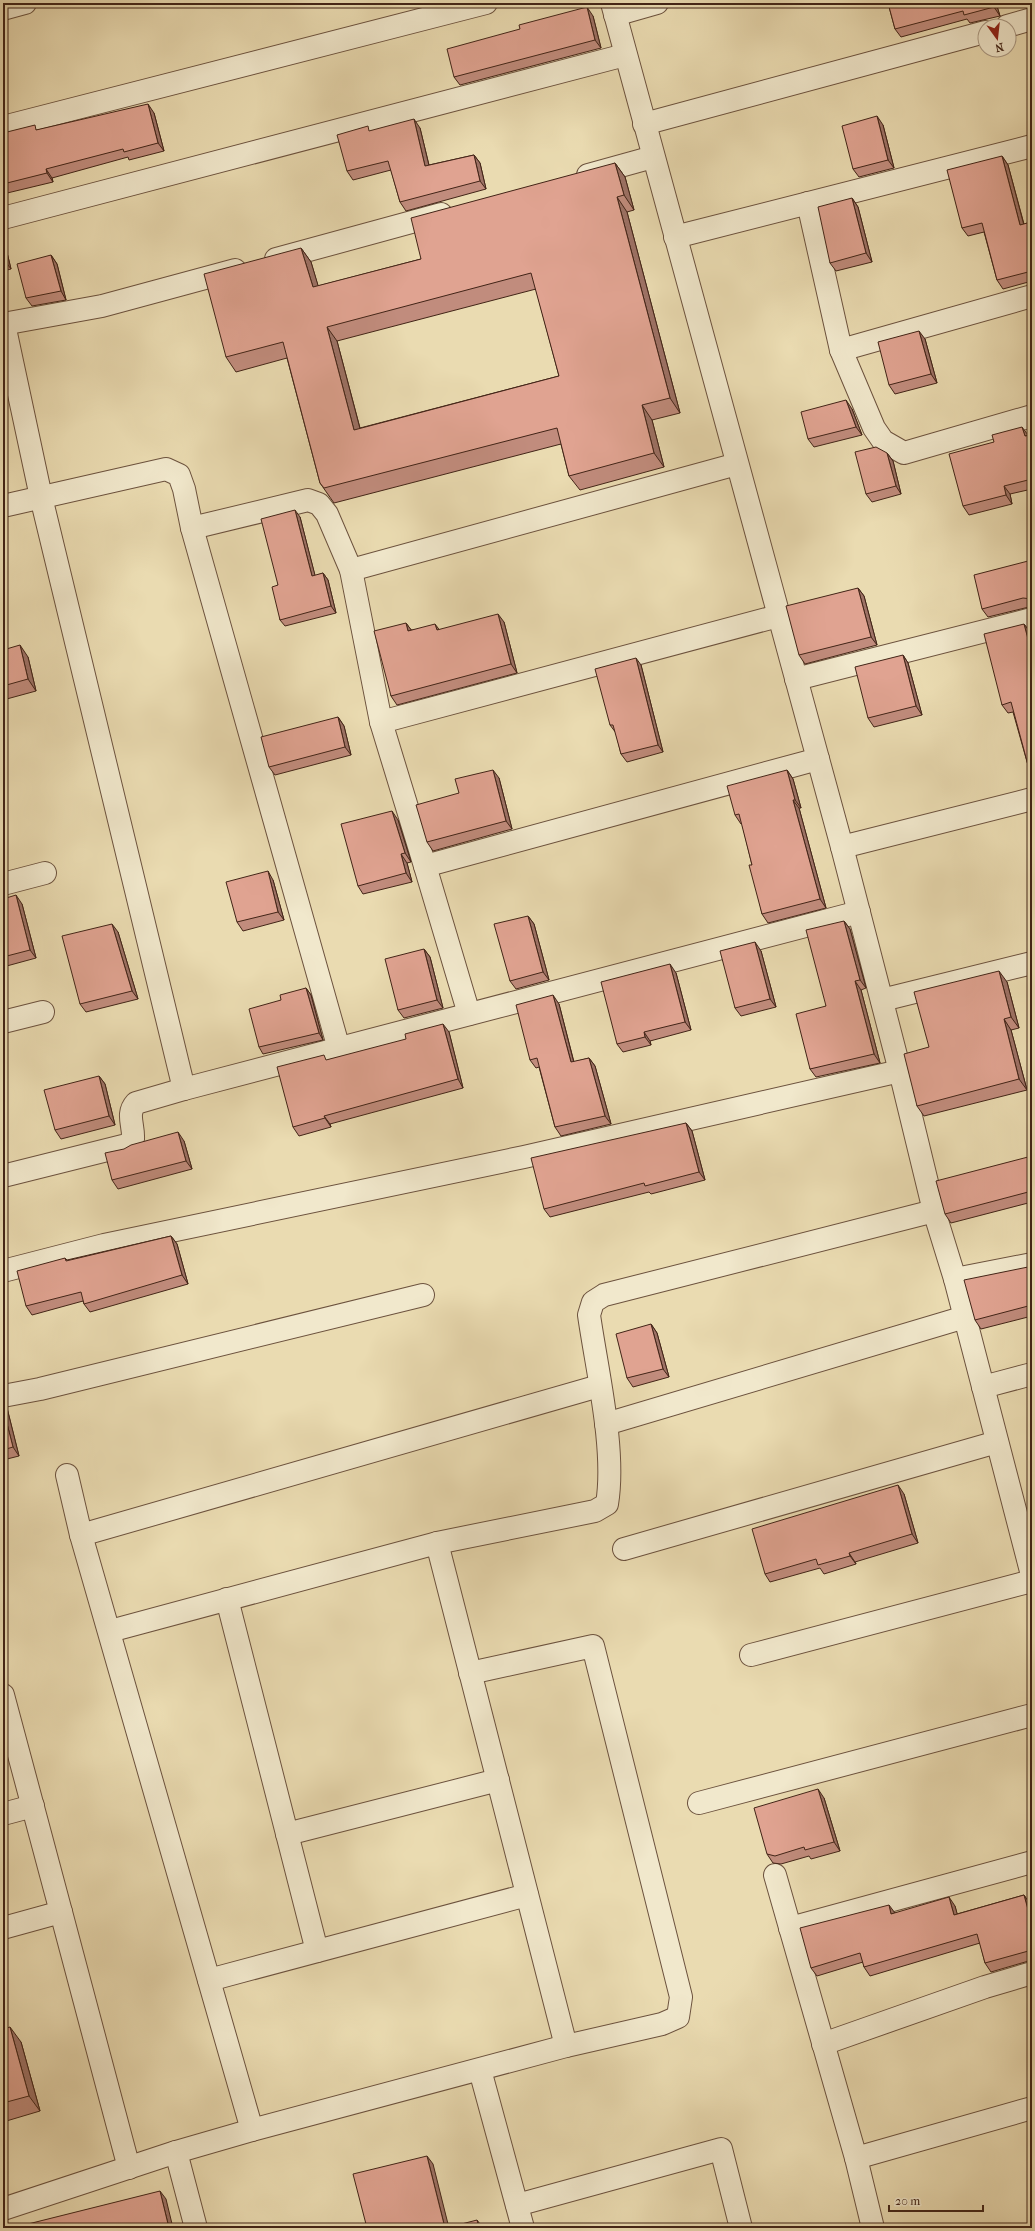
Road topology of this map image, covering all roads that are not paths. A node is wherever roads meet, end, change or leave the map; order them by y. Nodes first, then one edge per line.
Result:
1 (25, 3) edge
2 (486, 3) edge
3 (657, 3) edge
4 (3, 9) edge
5 (613, 9) edge
6 (1032, 19) edge
7 (1017, 23) edge
8 (977, 34) edge
9 (625, 55) junction
10 (644, 124) junction
11 (3, 127) edge
12 (1032, 146) edge
13 (653, 157) junction
14 (569, 180) edge
15 (808, 203) junction
16 (462, 209) edge
17 (3, 218) edge
18 (675, 237) junction
19 (1032, 296) edge
20 (3, 324) edge
21 (841, 350) junction
22 (1032, 416) edge
23 (737, 464) junction
24 (41, 497) junction
25 (3, 506) edge
26 (192, 528) junction
27 (351, 570) junction
28 (778, 616) junction
29 (1032, 619) edge
30 (796, 679) junction
31 (381, 722) junction
32 (818, 759) junction
33 (1032, 799) edge
34 (842, 847) junction
35 (425, 866) junction
36 (45, 873) dead end
37 (3, 884) edge
38 (858, 912) junction
39 (1032, 963) edge
40 (882, 1000) junction
41 (43, 1012) dead end
42 (469, 1014) junction
43 (3, 1022) edge
44 (339, 1049) junction
45 (900, 1071) junction
46 (184, 1089) junction
47 (3, 1176) edge
48 (934, 1211) junction
49 (1032, 1264) edge
50 (3, 1271) edge
51 (955, 1279) junction
52 (424, 1295) dead end
53 (965, 1317) junction
54 (1032, 1374) edge
55 (599, 1386) junction
56 (983, 1387) junction
57 (3, 1396) edge
58 (606, 1424) junction
59 (997, 1442) junction
60 (67, 1475) dead end
61 (1026, 1523) edge
62 (81, 1535) junction
63 (437, 1543) junction
64 (624, 1549) dead end
65 (1032, 1575) edge
66 (1032, 1581) edge
67 (227, 1599) junction
68 (110, 1631) junction
69 (751, 1654) dead end
70 (470, 1673) junction
71 (3, 1695) edge
72 (1032, 1715) edge
73 (498, 1780) junction
74 (699, 1803) dead end
75 (33, 1806) junction
76 (3, 1814) edge
77 (287, 1834) junction
78 (1032, 1862) edge
79 (775, 1875) dead end
80 (527, 1895) junction
81 (61, 1912) junction
82 (3, 1928) edge
83 (790, 1928) junction
84 (317, 1951) junction
85 (1032, 1973) edge
86 (209, 1980) junction
87 (823, 2044) junction
88 (566, 2046) junction
89 (480, 2070) junction
90 (1032, 2108) edge
91 (252, 2130) junction
92 (176, 2152) junction
93 (856, 2158) junction
94 (129, 2168) junction
95 (517, 2205) junction
96 (3, 2209) edge
97 (196, 2228) edge
98 (523, 2228) edge
99 (741, 2228) edge
100 (873, 2228) edge

1 - 4 street
2 - 11 street
3 - 5 street
5 - 9 street
6 - 7 street
8 - 10 street
9 - 10 street
9 - 17 street
10 - 13 street
12 - 15 street
13 - 14 street
13 - 18 street
15 - 18 street
15 - 21 street
16 - 20 street
18 - 23 street
19 - 21 street
20 - 24 street
21 - 22 street
23 - 27 street
23 - 28 street
24 - 25 street
24 - 26 street
24 - 46 street
26 - 27 street
26 - 44 street
27 - 31 street
28 - 30 street
28 - 31 street
29 - 30 street
30 - 32 street
31 - 35 street
32 - 34 street
32 - 35 street
33 - 34 street
34 - 38 street
35 - 42 street
36 - 37 street
38 - 40 street
38 - 42 street
39 - 40 street
40 - 45 street
41 - 43 street
42 - 44 street
44 - 46 street
45 - 48 street
45 - 50 street
46 - 47 street
48 - 51 street
48 - 55 street
49 - 51 street
51 - 53 street
52 - 57 street
53 - 56 street
53 - 58 street
54 - 56 street
55 - 58 street
55 - 62 street
56 - 59 street
58 - 63 street
59 - 61 street
59 - 64 street
60 - 62 street
61 - 65 street
62 - 68 street
63 - 67 street
63 - 70 street
66 - 69 street
67 - 68 street
67 - 77 street
68 - 86 street
70 - 73 street
70 - 88 street
71 - 75 street
72 - 74 street
73 - 77 street
73 - 80 street
75 - 76 street
75 - 81 street
77 - 84 street
78 - 83 street
79 - 83 street
80 - 84 street
80 - 88 street
81 - 82 street
81 - 94 street
83 - 87 street
84 - 86 street
85 - 87 street
86 - 91 street
87 - 93 street
88 - 89 street
89 - 91 street
89 - 95 street
90 - 93 street
91 - 92 street
92 - 94 street
92 - 97 street
93 - 100 street
94 - 96 street
95 - 98 street
95 - 99 street

